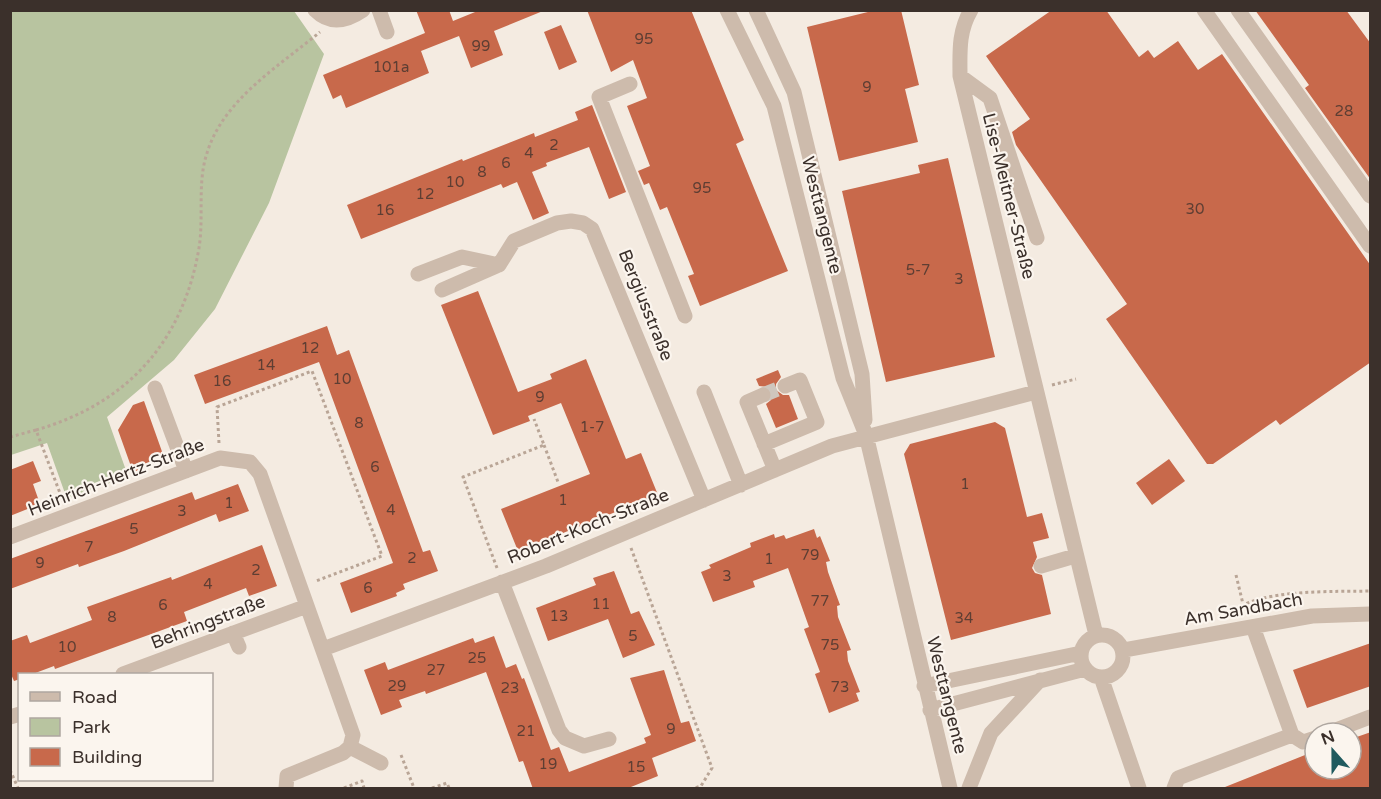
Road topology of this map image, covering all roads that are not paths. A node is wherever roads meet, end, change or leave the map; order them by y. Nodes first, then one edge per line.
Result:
1 (315, 10) edge
2 (363, 10) edge
3 (379, 10) edge
4 (727, 10) edge
5 (756, 10) edge
6 (971, 10) edge
7 (1204, 10) edge
8 (1239, 10) edge
9 (387, 32) dead end
10 (960, 76) junction
11 (630, 84) dead end
12 (1371, 196) edge
13 (1037, 238) dead end
14 (1371, 246) edge
15 (499, 265) junction
16 (418, 274) dead end
17 (442, 290) dead end
18 (685, 316) dead end
19 (785, 386) dead end
20 (155, 387) dead end
21 (1036, 390) junction
22 (704, 392) dead end
23 (763, 395) tunnel mouth
24 (866, 435) junction
25 (764, 444) junction
26 (775, 470) junction
27 (186, 471) junction
28 (741, 485) junction
29 (704, 500) junction
30 (10, 537) edge
31 (1075, 556) junction
32 (1041, 566) dead end
33 (502, 582) junction
34 (306, 606) junction
35 (1371, 614) edge
36 (1253, 627) junction
37 (1096, 635) junction
38 (323, 649) junction
39 (1124, 650) junction
40 (1081, 652) junction
41 (1085, 669) junction
42 (129, 673) edge
43 (1101, 677) junction
44 (1040, 680) junction
45 (924, 686) junction
46 (930, 710) junction
47 (1292, 735) junction
48 (609, 739) dead end
49 (1303, 742) edge
50 (350, 747) junction
51 (381, 763) dead end
52 (286, 789) edge
53 (950, 789) edge
54 (969, 789) edge
55 (1139, 789) edge
56 (1174, 789) edge

1 - 2 street
3 - 9 street
4 - 24 street, Westtangente
5 - 24 street, Westtangente
6 - 10 street, Lise-Meitner-Straße
7 - 14 street
8 - 12 street
10 - 13 street
10 - 21 street, Lise-Meitner-Straße
11 - 18 street
15 - 16 street
15 - 17 street
15 - 29 street, Bergiusstraße
19 - 25 street
20 - 27 street
21 - 24 street
21 - 31 street, Lise-Meitner-Straße
22 - 28 street
23 - 25 street
24 - 26 street, Robert-Koch-Straße
24 - 45 street, Westtangente
25 - 26 street
26 - 28 street, Robert-Koch-Straße
27 - 30 street, Heinrich-Hertz-Straße
27 - 34 street, Heinrich-Hertz-Straße
28 - 29 street, Robert-Koch-Straße
29 - 33 street, Robert-Koch-Straße
31 - 32 street
31 - 37 street, Lise-Meitner-Straße
33 - 38 street, Robert-Koch-Straße
33 - 48 street
34 - 38 street, Heinrich-Hertz-Straße
34 - 42 street, Behringstraße
35 - 36 street, Am Sandbach
36 - 39 street, Am Sandbach
36 - 47 street
37 - 39 street
37 - 40 street
38 - 50 street, Heinrich-Hertz-Straße
39 - 43 street
40 - 41 street
40 - 45 street
41 - 43 street
41 - 44 street
43 - 55 street
44 - 46 street
44 - 54 street
45 - 46 street, Westtangente
46 - 53 street, Westtangente
47 - 49 street
47 - 56 street
50 - 51 street
50 - 52 street

